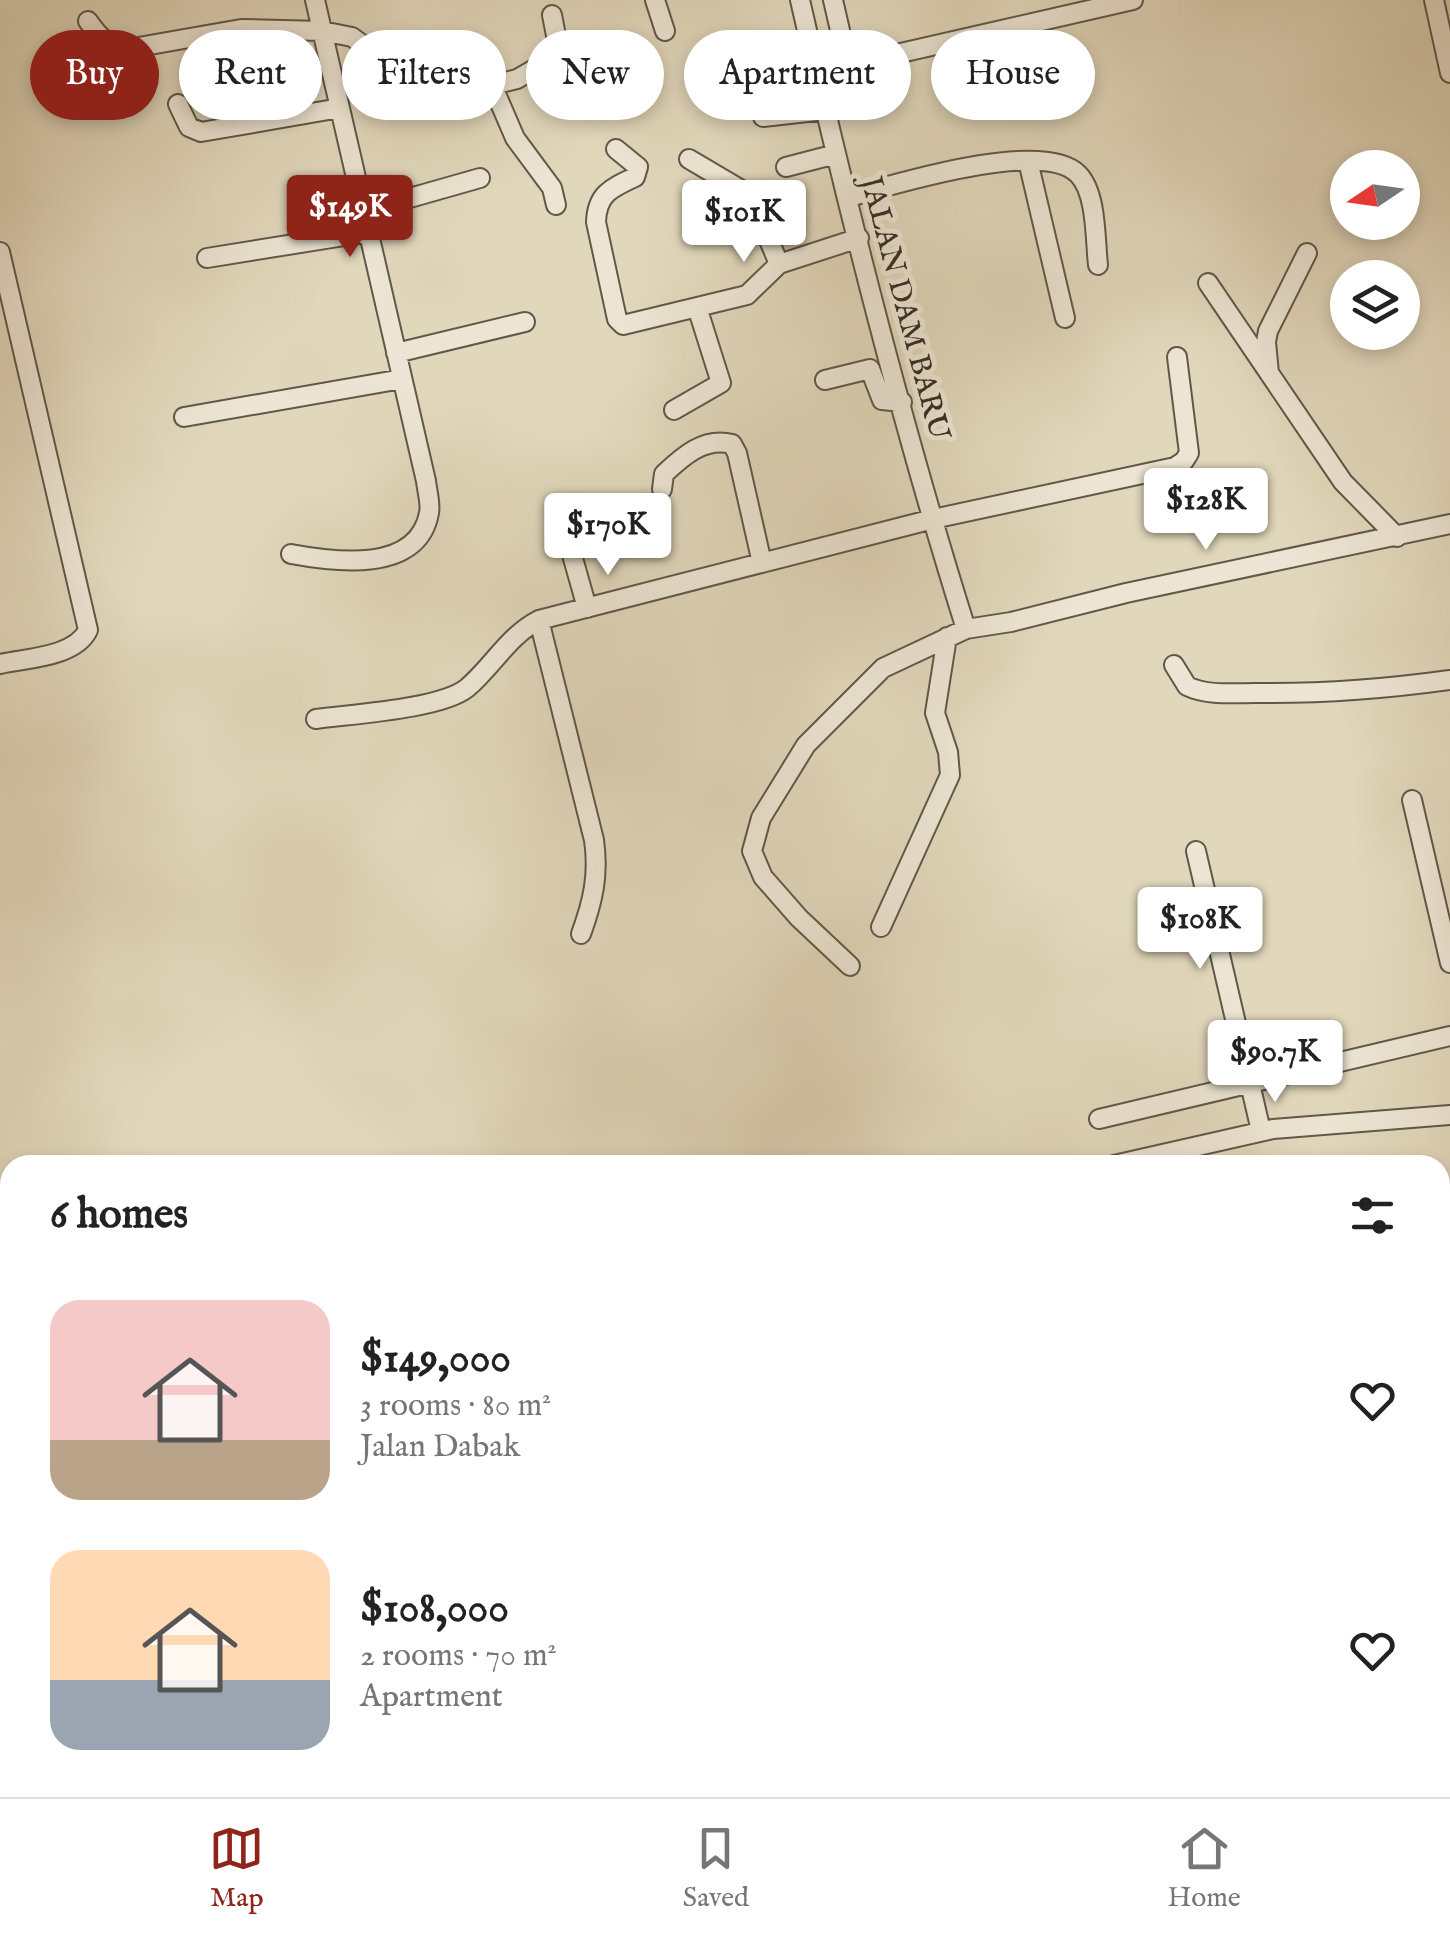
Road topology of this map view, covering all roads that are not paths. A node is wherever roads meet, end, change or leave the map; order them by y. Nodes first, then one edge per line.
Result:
1 (315, 0) edge
2 (654, 0) edge
3 (800, 0) edge
4 (833, 0) edge
5 (1132, 0) edge
6 (1434, 0) edge
7 (552, 15) dead end
8 (88, 21) dead end
9 (235, 30) edge
10 (282, 30) edge
11 (322, 30) edge
12 (807, 30) edge
13 (322, 31) joint
14 (665, 31) dead end
15 (342, 36) edge
16 (179, 40) edge
17 (1450, 73) edge
18 (506, 82) edge
19 (178, 104) dead end
20 (340, 108) junction
21 (506, 118) edge
22 (828, 120) edge
23 (616, 150) dead end
24 (836, 154) junction
25 (689, 158) dead end
26 (1028, 162) junction
27 (786, 167) dead end
28 (480, 178) dead end
29 (849, 197) junction
30 (556, 205) dead end
31 (364, 211) junction
32 (368, 232) junction
33 (858, 238) junction
34 (0, 252) edge
35 (1308, 253) dead end
36 (207, 258) dead end
37 (778, 264) junction
38 (1098, 264) dead end
39 (1208, 283) dead end
40 (697, 307) junction
41 (1064, 318) dead end
42 (526, 322) dead end
43 (396, 353) junction
44 (1177, 357) dead end
45 (1270, 378) junction
46 (402, 379) junction
47 (825, 380) dead end
48 (902, 402) junction
49 (674, 410) dead end
50 (184, 418) dead end
51 (662, 490) dead end
52 (932, 519) junction
53 (1450, 524) edge
54 (567, 537) dead end
55 (1397, 537) junction
56 (291, 554) dead end
57 (762, 563) junction
58 (587, 608) junction
59 (540, 620) junction
60 (966, 629) junction
61 (947, 637) junction
62 (0, 664) edge
63 (1174, 665) dead end
64 (1450, 680) edge
65 (316, 719) dead end
66 (1412, 800) dead end
67 (1196, 851) dead end
68 (881, 927) dead end
69 (581, 934) dead end
70 (1450, 963) edge
71 (850, 966) dead end
72 (1450, 1036) edge
73 (1251, 1082) junction
74 (1450, 1115) edge
75 (1098, 1119) dead end
76 (1261, 1131) junction
77 (1157, 1155) edge

1 - 11 street
2 - 14 street
3 - 12 street, JALAN DAM BARU
4 - 5 street
6 - 17 street
7 - 18 street
8 - 16 street
9 - 10 street
13 - 15 street
13 - 20 street
19 - 20 street
20 - 31 street
21 - 30 street
22 - 24 street, JALAN DAM BARU
23 - 40 street
24 - 27 street
24 - 29 street, JALAN DAM BARU
25 - 37 street
26 - 29 street
26 - 38 street
26 - 41 street
28 - 31 street
29 - 33 street, JALAN DAM BARU
31 - 32 street
32 - 36 street
32 - 43 street
33 - 37 street
33 - 48 street, JALAN DAM BARU
34 - 62 street
35 - 45 street
37 - 40 street
39 - 45 street
40 - 49 street
42 - 43 street
43 - 46 street
44 - 52 street
45 - 55 street
46 - 50 street
46 - 56 street
47 - 48 street
48 - 52 street, JALAN DAM BARU
51 - 57 street
52 - 57 street
52 - 60 street, JALAN DAM BARU
53 - 55 street
54 - 58 street
55 - 60 street
57 - 58 street
58 - 59 street
59 - 65 street
59 - 69 street
60 - 61 street
61 - 68 street
61 - 71 street
63 - 64 street
66 - 70 street
67 - 73 street
72 - 73 street
73 - 75 street
73 - 76 street
74 - 76 street
76 - 77 street

